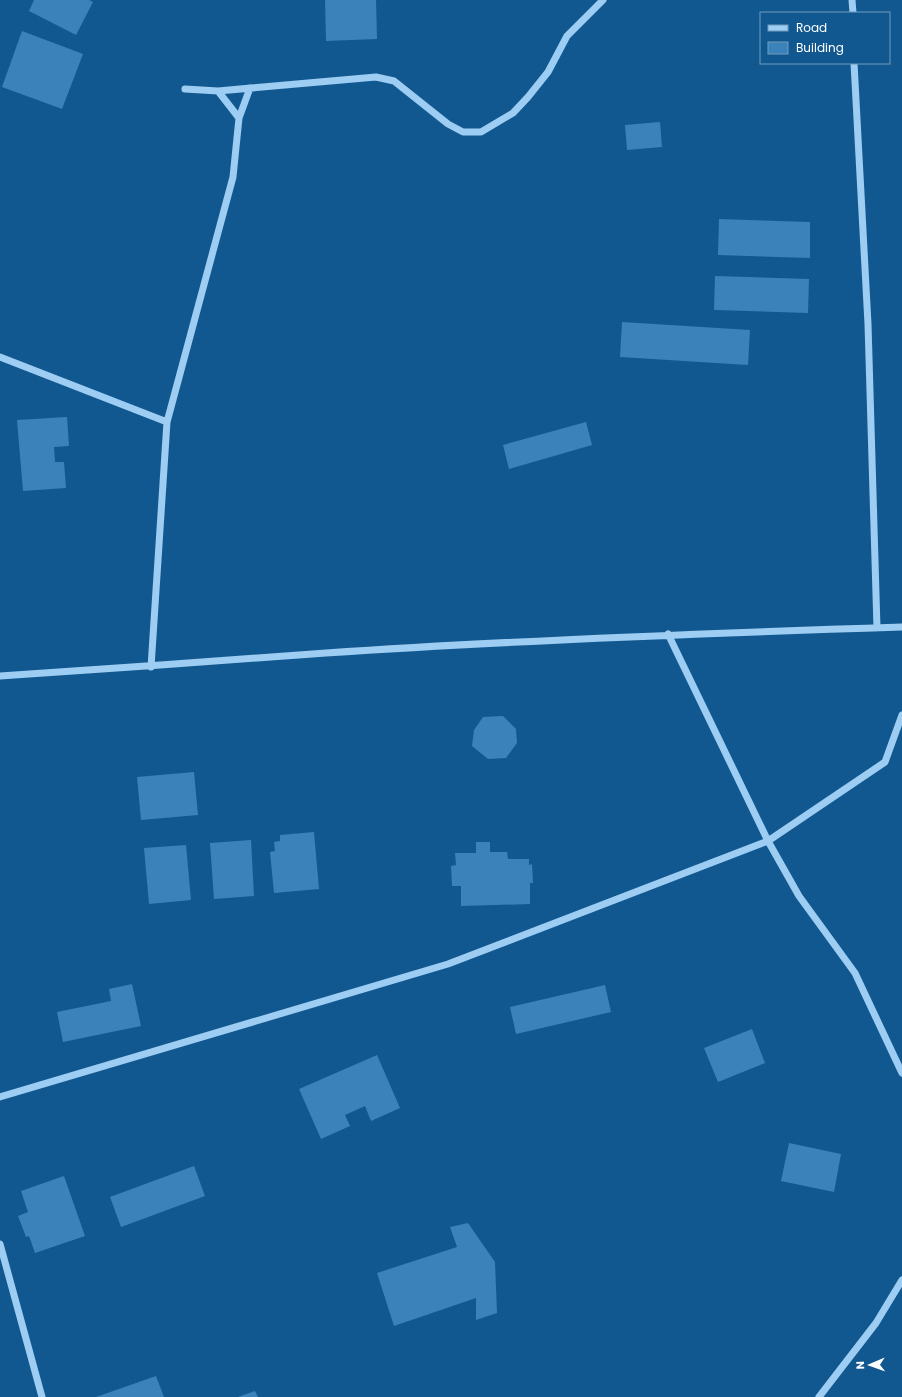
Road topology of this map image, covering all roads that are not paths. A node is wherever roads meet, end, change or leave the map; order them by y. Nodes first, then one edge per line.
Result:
1 (603, 0) edge
2 (852, 0) edge
3 (853, 12) edge
4 (854, 64) edge
5 (250, 88) junction
6 (185, 89) dead end
7 (218, 91) junction
8 (239, 118) junction
9 (0, 357) edge
10 (167, 422) junction
11 (902, 627) edge
12 (878, 628) junction
13 (668, 634) junction
14 (152, 667) junction
15 (0, 676) edge
16 (902, 715) edge
17 (768, 841) junction
18 (902, 1073) edge
19 (0, 1098) edge
20 (0, 1244) edge
21 (902, 1280) edge
22 (42, 1397) edge
23 (819, 1397) edge

1 - 5 street
2 - 3 street
4 - 12 street
5 - 7 street
5 - 8 street
6 - 7 street
7 - 8 street
8 - 10 street
9 - 10 street
10 - 14 street
11 - 12 street
12 - 13 street
13 - 14 street
13 - 17 street
14 - 15 street
16 - 17 street
17 - 18 street
17 - 19 street
20 - 22 street
21 - 23 street

